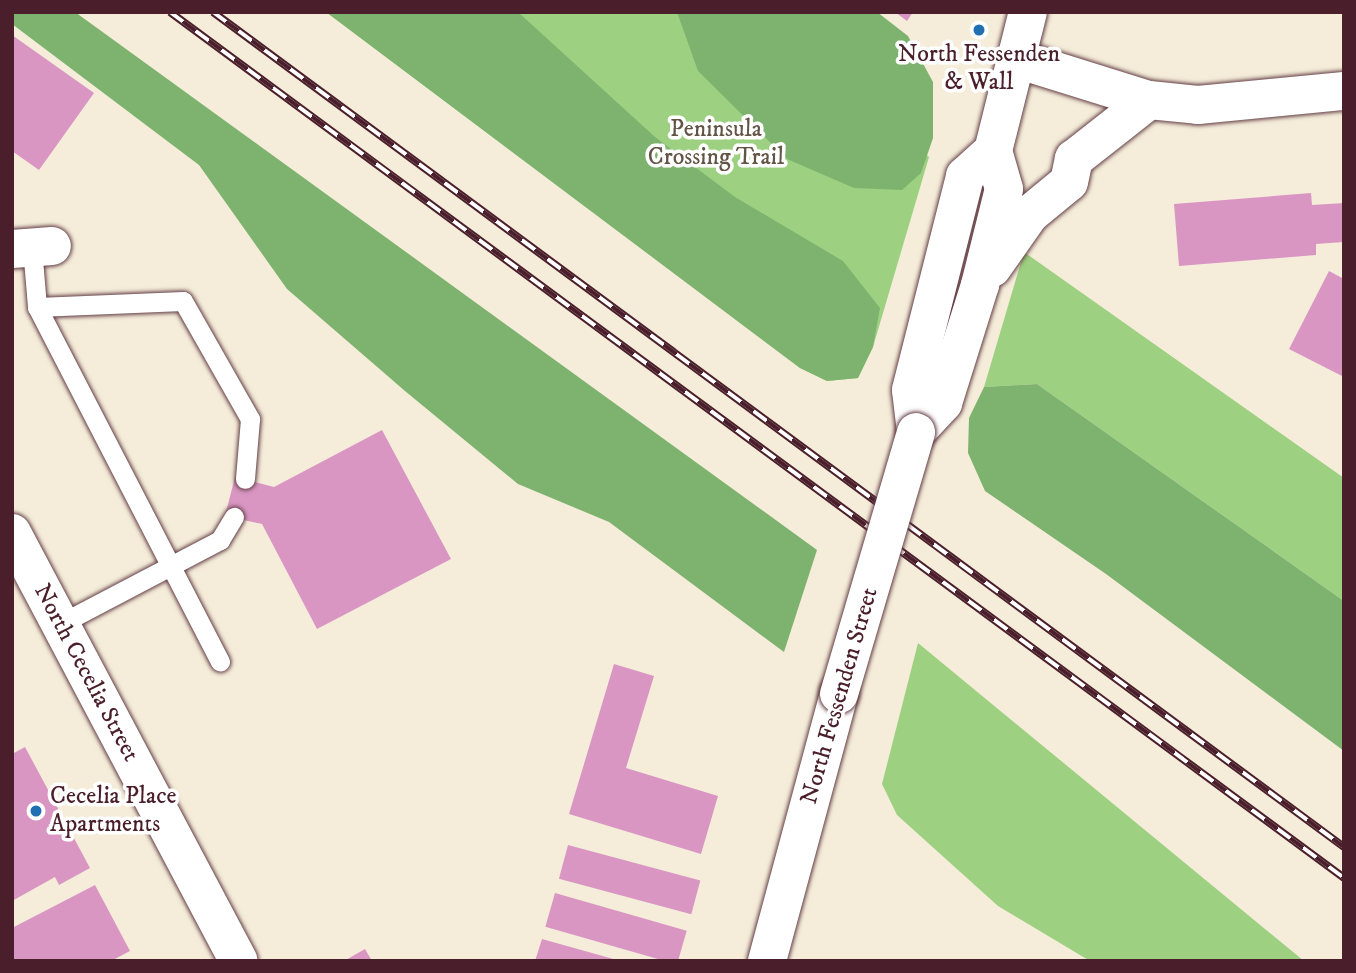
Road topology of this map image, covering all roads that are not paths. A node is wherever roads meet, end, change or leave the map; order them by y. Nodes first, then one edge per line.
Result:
1 (1028, 12) edge
2 (1017, 59) junction
3 (1344, 91) edge
4 (1149, 100) junction
5 (993, 151) junction
6 (32, 247) edge
7 (980, 285) junction
8 (37, 307) junction
9 (916, 432) junction
10 (245, 479) dead end
11 (234, 517) dead end
12 (12, 533) edge
13 (169, 567) junction
14 (60, 624) junction
15 (220, 662) dead end
16 (239, 961) edge
17 (767, 961) edge

1 - 2 street
2 - 4 street
2 - 5 street
3 - 4 street
4 - 7 street
5 - 7 street, North Fessenden Street
5 - 9 street, North Fessenden Street
6 - 8 lane
7 - 9 street, North Fessenden Street
8 - 10 lane
8 - 13 lane
9 - 17 street, North Fessenden Street, bridge
11 - 13 lane
12 - 14 street, North Cecelia Street
13 - 14 lane
13 - 15 lane
14 - 16 street, North Cecelia Street

